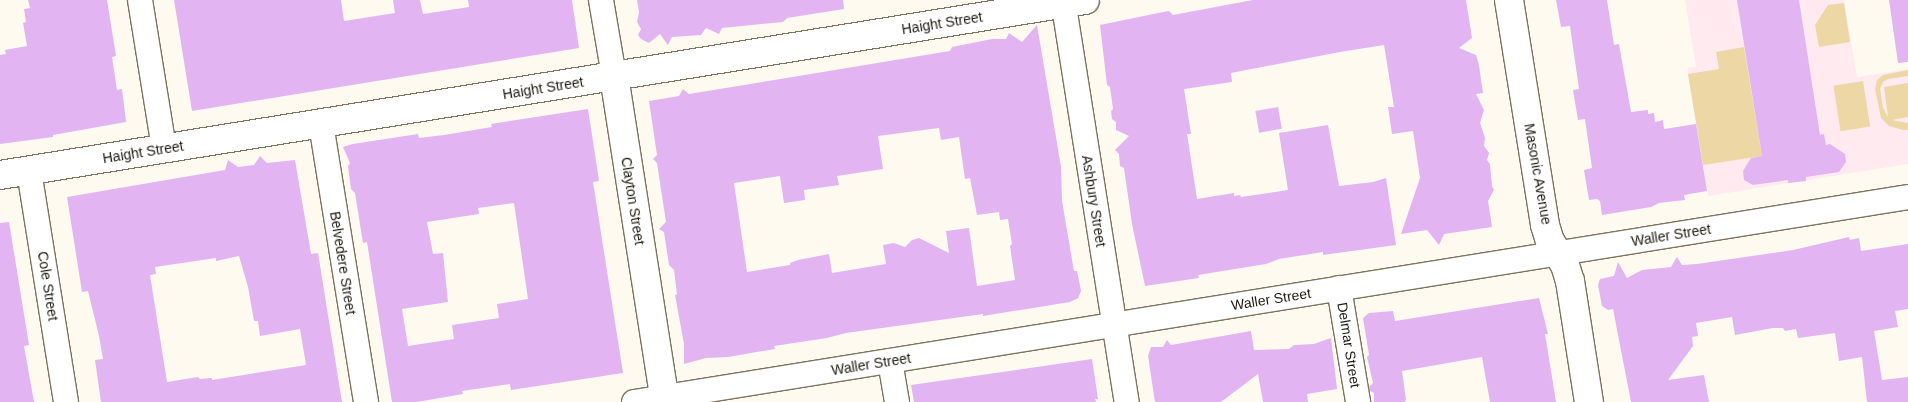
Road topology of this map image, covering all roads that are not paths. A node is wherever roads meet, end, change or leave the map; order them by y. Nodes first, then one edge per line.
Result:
1 (140, 0) edge
2 (601, 0) edge
3 (1510, 0) edge
4 (1070, 1) edge
5 (614, 76) junction
6 (321, 124) junction
7 (164, 149) junction
8 (29, 170) junction
9 (0, 175) edge
10 (1908, 197) edge
11 (1558, 253) junction
12 (1339, 288) junction
13 (1114, 324) junction
14 (890, 360) junction
15 (665, 400) edge
16 (66, 402) edge
17 (366, 402) edge
18 (634, 402) edge
19 (897, 402) edge
20 (1127, 402) edge
21 (1358, 402) edge
22 (1589, 402) edge

1 - 7 street
2 - 5 street, Clayton Street
3 - 11 street, Masonic Avenue
4 - 5 street, Haight Street
4 - 13 street, Ashbury Street
5 - 6 street, Haight Street
5 - 15 street, Clayton Street
6 - 7 street, Haight Street
6 - 17 street, Belvedere Street
7 - 8 street, Haight Street
8 - 9 street, Haight Street
8 - 16 street, Cole Street
10 - 11 street, Waller Street
11 - 12 street, Waller Street
11 - 22 street, Masonic Avenue
12 - 13 street, Waller Street
12 - 21 street, Delmar Street
13 - 14 street, Waller Street
13 - 20 street, Ashbury Street
14 - 15 street, Waller Street
14 - 19 street
15 - 18 street, Waller Street

